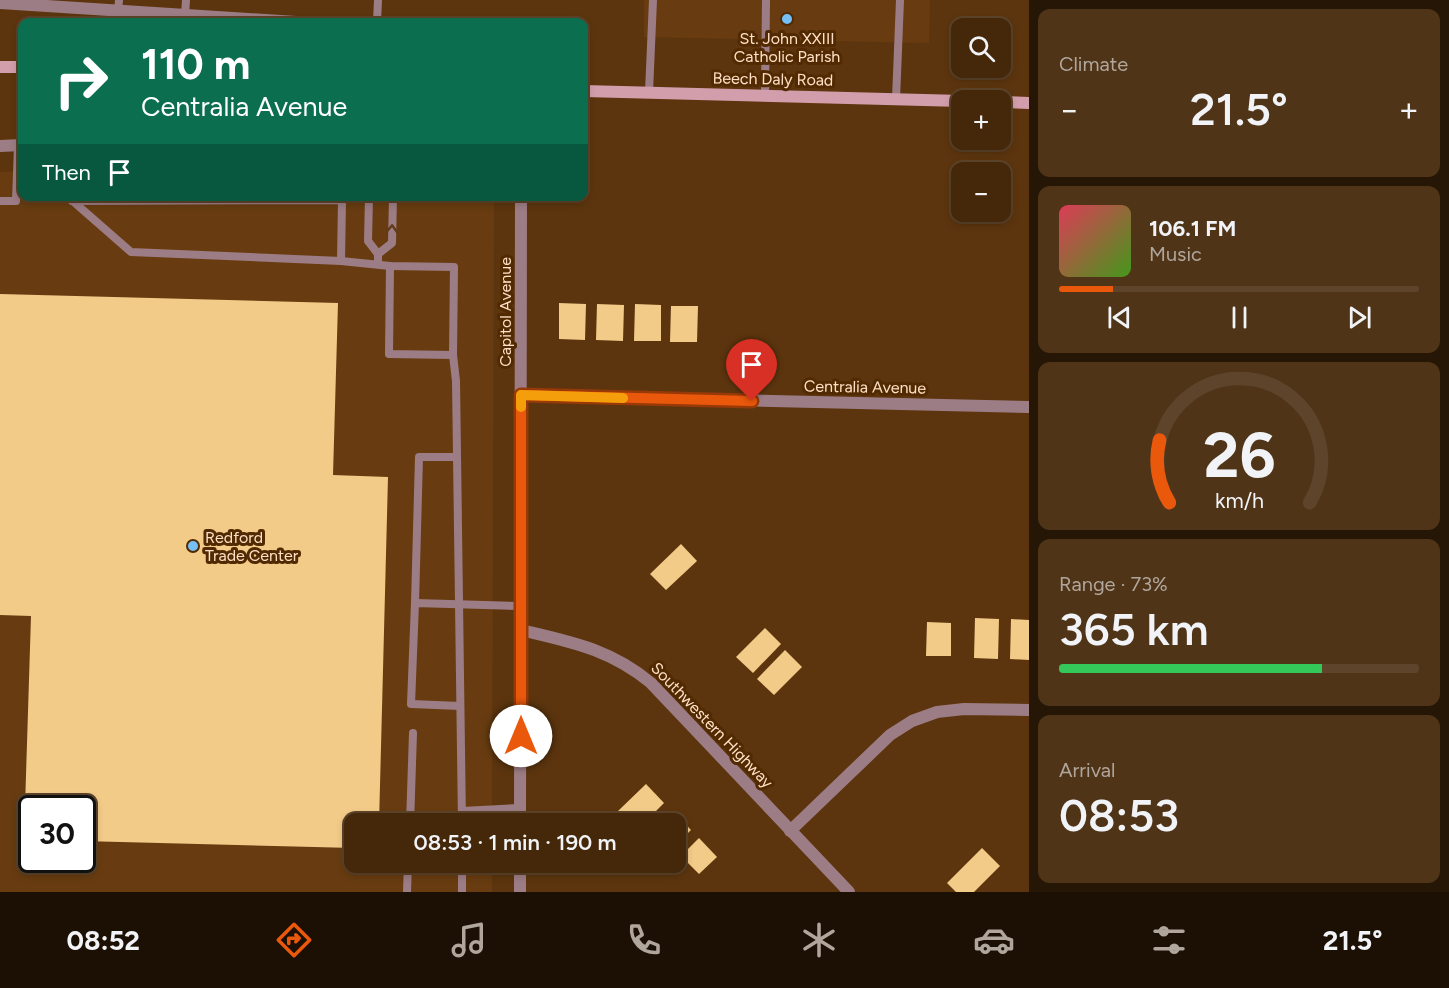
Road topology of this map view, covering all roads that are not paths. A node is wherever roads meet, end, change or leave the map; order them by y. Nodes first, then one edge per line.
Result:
1 (186, 0) edge
2 (378, 0) edge
3 (653, 0) edge
4 (766, 0) edge
5 (900, 0) edge
6 (0, 3) edge
7 (118, 5) edge
8 (185, 15) junction
9 (233, 18) edge
10 (377, 18) edge
11 (0, 67) edge
12 (18, 67) edge
13 (588, 91) edge
14 (649, 92) junction
15 (765, 95) junction
16 (896, 99) junction
17 (951, 101) edge
18 (1011, 102) edge
19 (1029, 103) edge
20 (0, 146) edge
21 (18, 146) edge
22 (18, 174) edge
23 (0, 201) edge
24 (71, 201) edge
25 (342, 201) edge
26 (369, 201) edge
27 (393, 201) edge
28 (521, 201) edge
29 (378, 254) junction
30 (341, 261) junction
31 (378, 264) junction
32 (390, 266) junction
33 (453, 355) junction
34 (521, 395) junction
35 (1029, 407) edge
36 (457, 457) junction
37 (414, 603) junction
38 (459, 605) junction
39 (521, 606) junction
40 (521, 630) junction
41 (460, 706) junction
42 (1029, 711) edge
43 (413, 733) dead end
44 (520, 808) junction
45 (462, 811) joint
46 (410, 813) edge
47 (520, 813) edge
48 (790, 831) junction
49 (408, 873) edge
50 (462, 873) edge
51 (520, 873) edge
52 (408, 892) edge
53 (462, 892) edge
54 (520, 892) edge
55 (849, 892) edge

1 - 8 lane
2 - 10 lane
3 - 14 lane
4 - 15 lane
5 - 16 lane
6 - 7 street
7 - 8 street
8 - 9 street
11 - 12 main road
13 - 14 main road, Beech Daly Road
14 - 15 main road, Beech Daly Road
15 - 16 main road, Beech Daly Road
16 - 17 main road, Beech Daly Road
18 - 19 main road
20 - 21 street
22 - 23 lane
24 - 30 lane
25 - 30 lane
26 - 29 lane
29 -> 27 lane
28 - 34 street, Capitol Avenue
29 - 31 lane
30 - 31 lane
31 - 32 lane
32 - 33 lane
32 - 33 lane
33 - 36 lane
34 - 35 street, Centralia Avenue
34 - 39 street, Capitol Avenue
36 - 37 lane
36 - 38 lane
37 - 38 lane
37 - 41 lane
38 - 39 lane
38 - 41 lane
39 - 40 street, Capitol Avenue
40 - 44 street, Capitol Avenue
40 - 48 street, Southwestern Highway
41 - 45 lane
42 - 48 street
43 - 46 lane
44 - 45 lane
44 - 47 street, Capitol Avenue
48 - 55 street, Southwestern Highway
49 - 52 lane
50 - 53 lane
51 - 54 street

